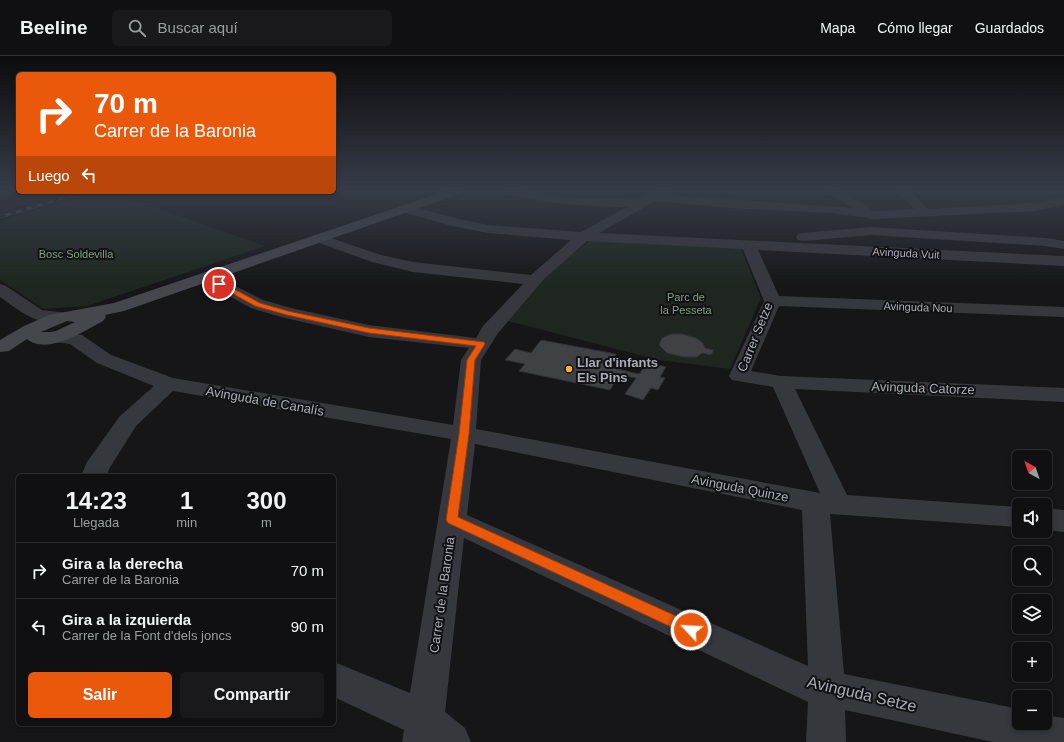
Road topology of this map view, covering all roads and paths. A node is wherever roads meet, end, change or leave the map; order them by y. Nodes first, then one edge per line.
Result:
1 (364, 223) edge
2 (457, 223) edge
3 (607, 223) edge
4 (865, 223) edge
5 (871, 231) junction
6 (584, 236) junction
7 (319, 238) junction
8 (1064, 245) edge
9 (749, 246) junction
10 (1064, 262) edge
11 (206, 277) junction
12 (534, 280) junction
13 (0, 290) edge
14 (772, 301) junction
15 (1064, 312) edge
16 (58, 327) junction
17 (481, 344) junction
18 (1, 348) edge
19 (781, 382) junction
20 (168, 384) junction
21 (1064, 395) edge
22 (464, 434) junction
23 (94, 474) edge
24 (826, 503) junction
25 (1012, 516) edge
26 (1052, 519) edge
27 (452, 520) junction
28 (1064, 520) edge
29 (336, 680) edge
30 (827, 688) junction
31 (432, 735) edge
32 (1064, 738) edge
33 (826, 742) edge

1 - 7 main road
2 - 6 street, Avinguda Vuit
3 - 6 street, Carrer de la Baronia
4 - 5 street
5 - 8 street
5 - 9 street
6 - 9 street, Avinguda Vuit
6 - 12 street, Carrer de la Baronia
7 - 11 main road
7 - 12 street
9 - 10 street, Avinguda Vuit
9 - 14 street, Carrer Setze
11 - 16 main road
11 - 17 street
12 - 17 street, Carrer de la Baronia
13 - 16 street, Avinguda de Canalís
14 - 15 street, Avinguda Nou
14 - 19 street, Carrer Setze
16 - 18 main road
16 - 20 street, Avinguda de Canalís
17 - 22 street, Carrer de la Baronia
19 - 21 street, Avinguda Catorze
19 - 24 street
20 - 22 street, Avinguda de Canalís
20 - 23 street
22 - 24 street, Avinguda Quinze
22 - 27 street, Carrer de la Baronia
24 - 25 street, Avinguda Quinze
24 - 30 street
26 - 28 street
27 - 30 street, Avinguda Setze
27 - 31 street, Carrer de la Baronia
29 - 31 street
30 - 32 street, Avinguda Setze
30 - 33 street

